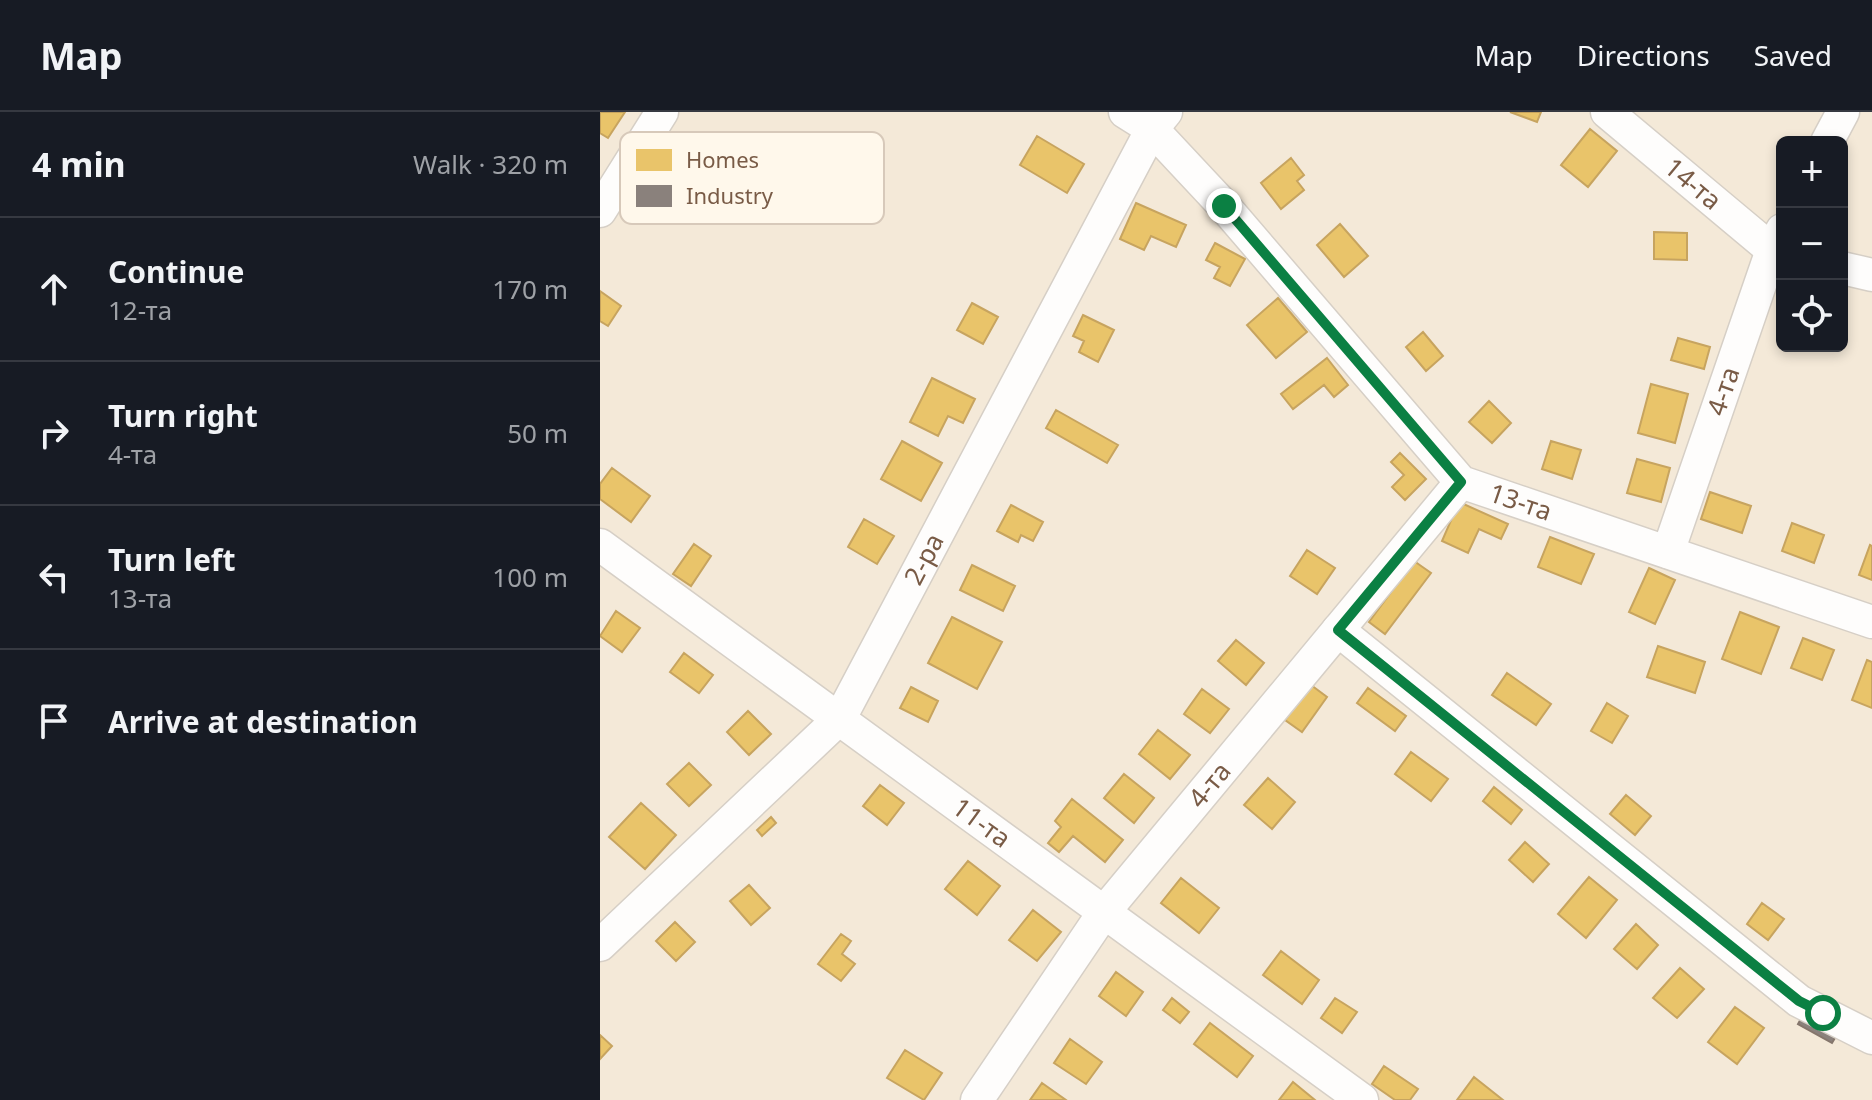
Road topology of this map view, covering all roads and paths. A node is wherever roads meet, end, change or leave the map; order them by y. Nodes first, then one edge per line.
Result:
1 (662, 112) edge
2 (1607, 112) edge
3 (1843, 112) edge
4 (1148, 118) edge
5 (649, 132) edge
6 (1830, 136) edge
7 (620, 179) edge
8 (600, 211) edge
9 (1776, 242) edge
10 (1776, 252) edge
11 (1848, 269) edge
12 (1872, 275) edge
13 (1461, 482) junction
14 (600, 545) edge
15 (1668, 552) junction
16 (1872, 622) edge
17 (1338, 630) junction
18 (840, 718) junction
19 (1104, 912) junction
20 (600, 945) edge
21 (1872, 1038) edge
22 (977, 1100) edge
23 (1362, 1100) edge

1 - 5 street
2 - 9 street, 14-та
3 - 6 street
4 - 13 street, 13-та
4 - 18 street, 2-ра
7 - 8 street
10 - 15 street, 4-та
11 - 12 street
13 - 15 street, 13-та
13 - 17 street, 4-та
14 - 18 street, 11-та
15 - 16 street, 13-та
17 - 19 street, 4-та
17 - 21 street
18 - 19 street, 11-та
18 - 20 street, 2-ра
19 - 22 street, 4-та
19 - 23 street, 11-та

